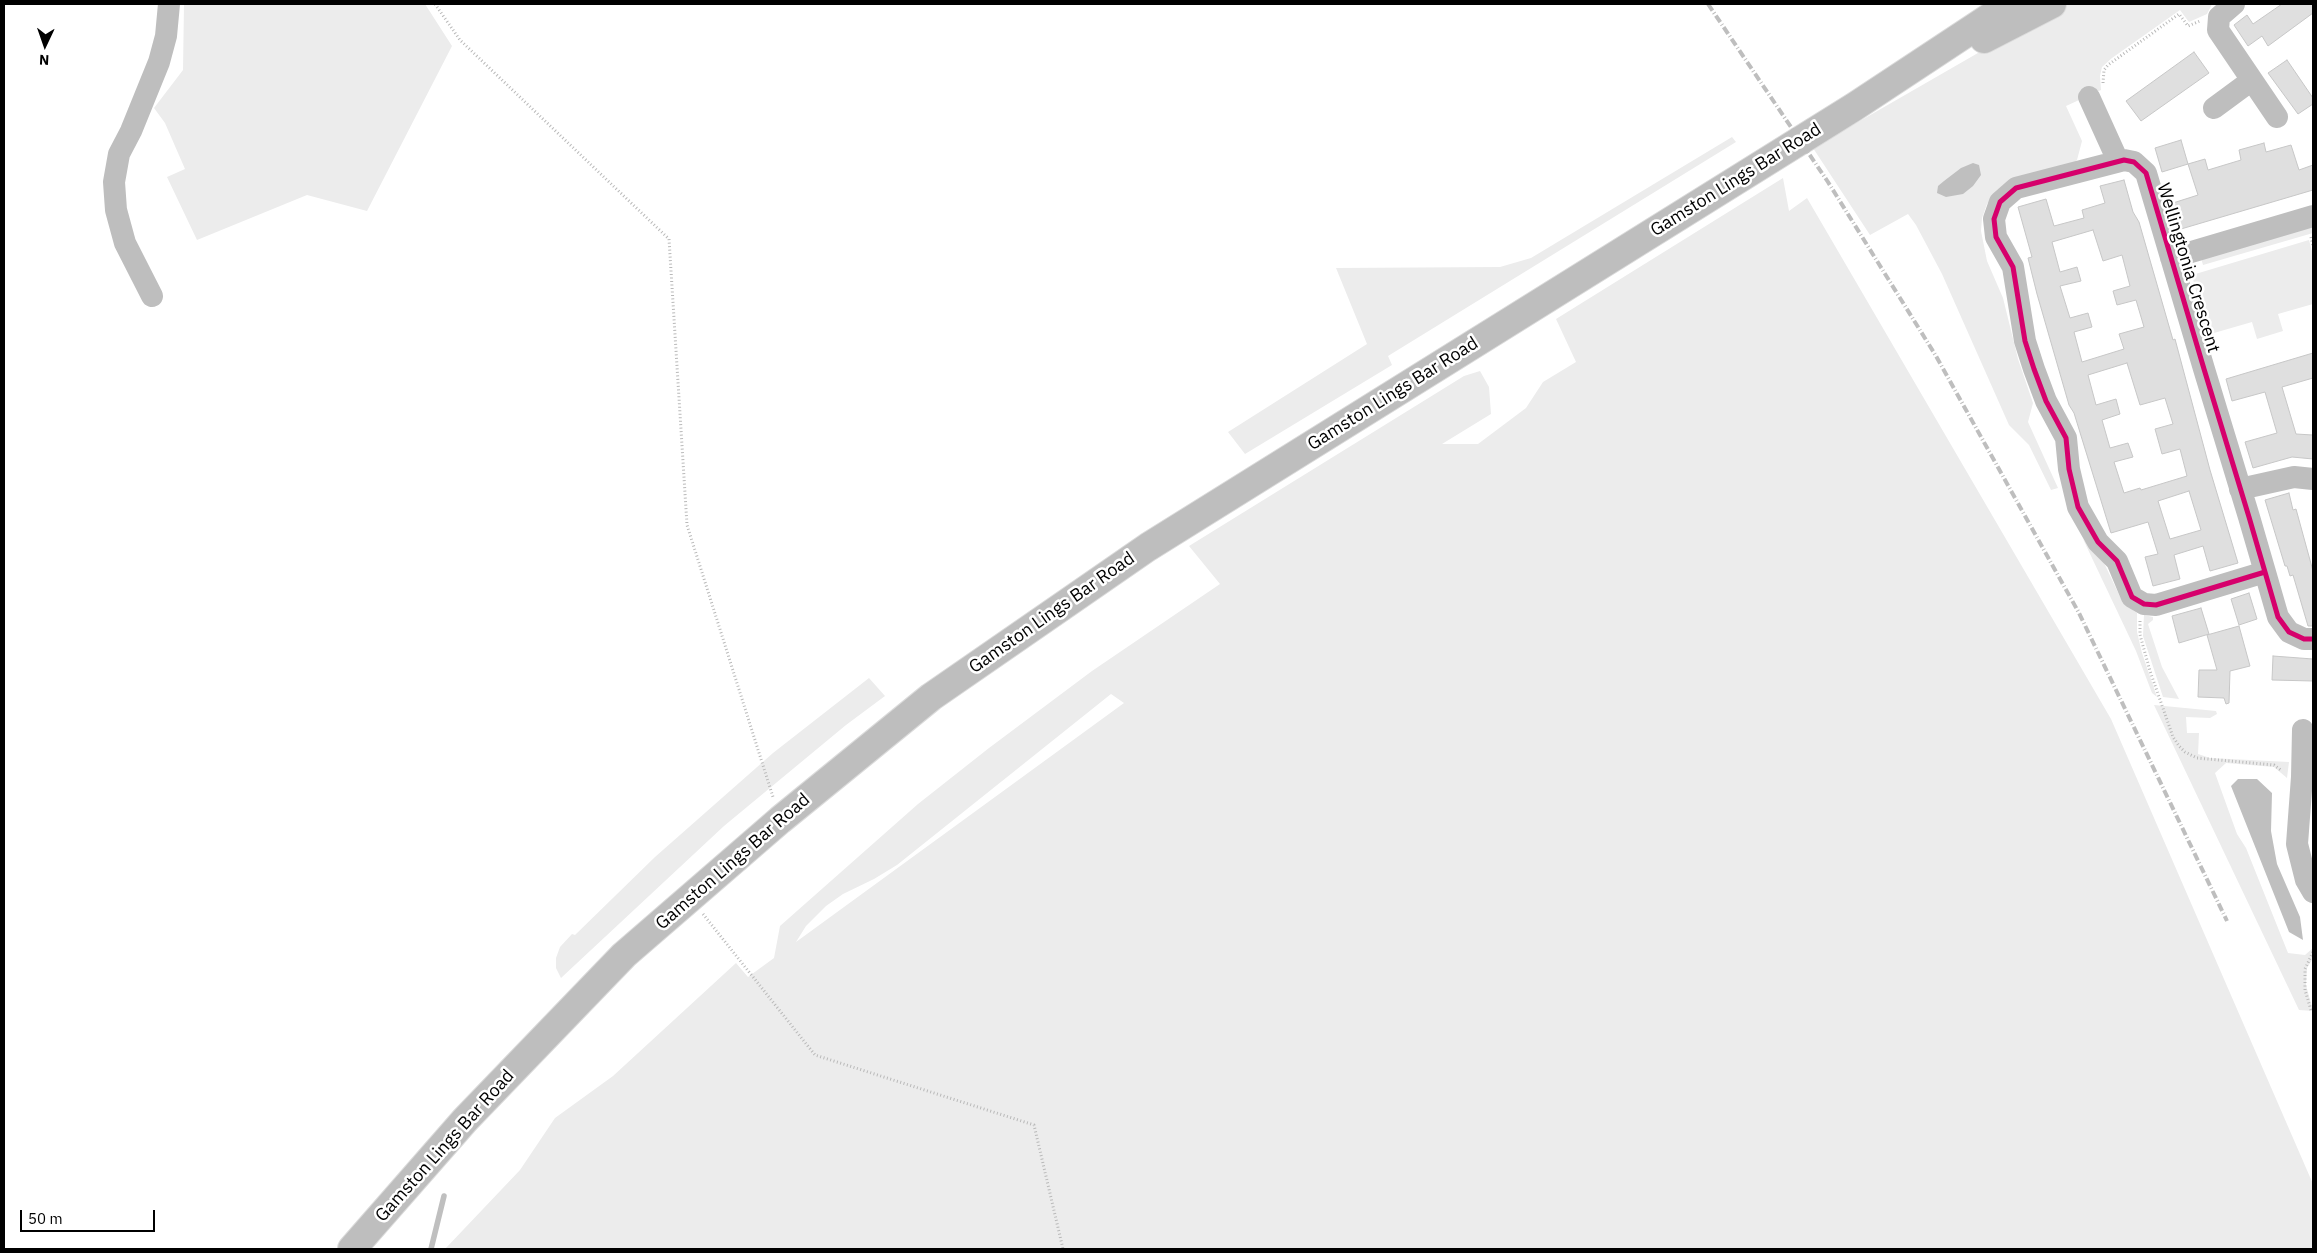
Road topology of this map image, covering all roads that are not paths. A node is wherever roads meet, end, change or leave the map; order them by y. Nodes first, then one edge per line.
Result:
1 (169, 4) edge
2 (2010, 4) edge
3 (2052, 4) edge
4 (2234, 4) edge
5 (2252, 80) junction
6 (2097, 93) road end
7 (144, 102) junction
8 (1854, 107) junction
9 (2214, 108) dead end
10 (2277, 117) dead end
11 (150, 129) dead end
12 (2118, 161) junction
13 (2312, 226) edge
14 (2171, 258) junction
15 (152, 296) dead end
16 (2313, 479) edge
17 (2240, 489) junction
18 (2265, 572) junction
19 (2313, 639) edge
20 (2303, 730) dead end
21 (2300, 776) edge
22 (2313, 892) edge
23 (352, 1249) edge

1 - 7 street
2 - 8 highway, Gamston Lings Bar Road
3 - 8 highway, Gamston Lings Bar Road
4 - 5 street
5 - 9 street
5 - 10 street
6 - 12 street
7 - 11 street
7 - 15 street
8 - 23 highway, Gamston Lings Bar Road
12 - 14 street, Wellingtonia Crescent
12 - 18 street
13 - 14 street
14 - 17 street, Wellingtonia Crescent
16 - 17 street
17 - 18 street, Wellingtonia Crescent
18 - 19 street, Wellingtonia Crescent
20 - 21 street
21 - 22 street

